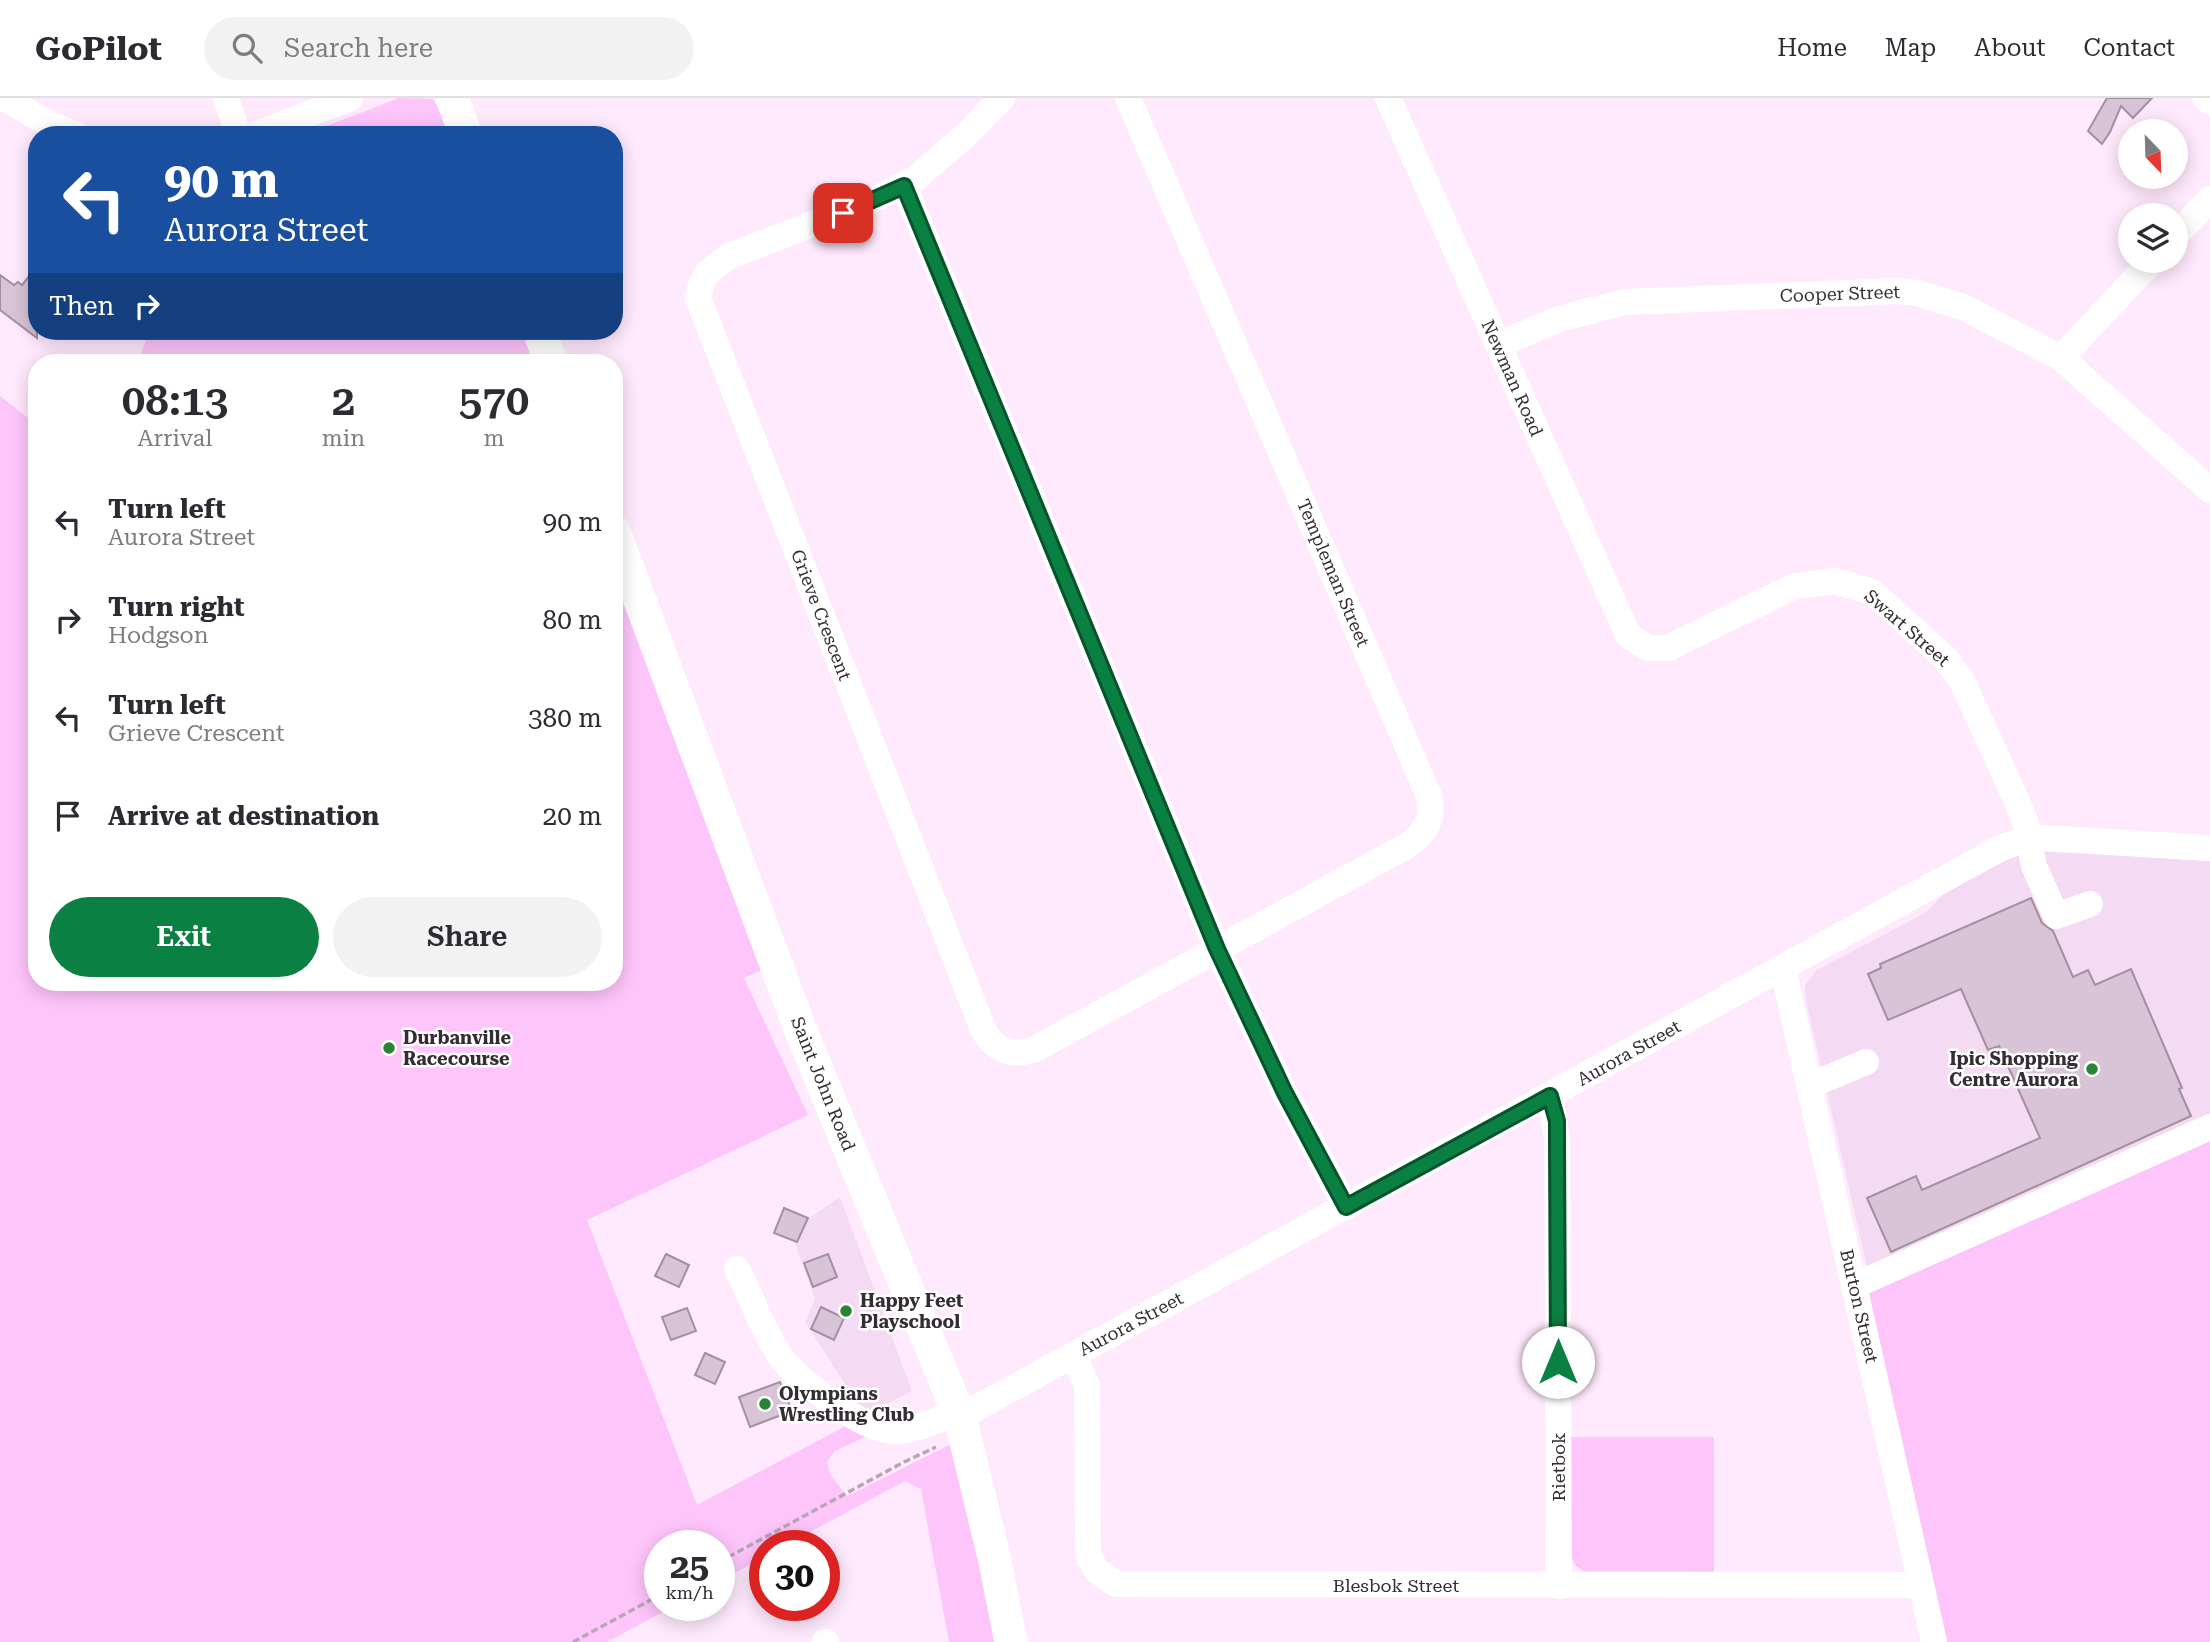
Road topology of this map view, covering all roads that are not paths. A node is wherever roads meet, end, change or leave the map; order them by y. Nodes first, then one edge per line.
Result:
1 (4, 98) edge
2 (226, 98) edge
3 (350, 98) edge
4 (452, 98) edge
5 (1002, 98) edge
6 (1128, 98) edge
7 (1388, 98) edge
8 (2205, 98) edge
9 (2210, 102) edge
10 (55, 126) edge
11 (235, 126) edge
12 (277, 126) edge
13 (463, 126) edge
14 (904, 186) junction
15 (2210, 199) edge
16 (2188, 222) edge
17 (2141, 273) edge
18 (1498, 345) junction
19 (2062, 358) junction
20 (2210, 490) edge
21 (623, 555) edge
22 (1648, 648) joint
23 (2026, 839) junction
24 (2210, 848) edge
25 (2090, 904) dead end
26 (1217, 949) junction
27 (1783, 969) junction
28 (1866, 1062) dead end
29 (1810, 1086) junction
30 (1550, 1096) junction
31 (2210, 1127) edge
32 (1346, 1207) junction
33 (737, 1269) dead end
34 (1854, 1286) junction
35 (1073, 1355) junction
36 (960, 1421) junction
37 (1921, 1585) junction
38 (1559, 1586) junction
39 (1011, 1642) edge
40 (1934, 1642) edge

1 - 10 street
2 - 11 street
3 - 12 street
4 - 13 main road
5 - 14 street, Grieve Crescent
6 - 26 street, Templeman Street
7 - 18 street, Newman Road
8 - 9 street
14 - 26 street
14 - 26 street, Grieve Crescent
15 - 16 street
17 - 19 street
18 - 19 street, Cooper Street
18 - 22 street, Newman Road
19 - 20 street, Cooper Street
21 - 36 main road, Saint John Road
22 - 23 street, Swart Street
23 - 24 street, Aurora Street
23 - 25 street, Swart Street
23 - 27 street, Aurora Street
26 - 32 street
27 - 29 street, Burton Street
27 - 30 street, Aurora Street
28 - 29 street
29 - 34 street, Burton Street
30 - 32 street, Aurora Street
30 - 38 street, Rietbok
31 - 34 street
32 - 35 street, Aurora Street
33 - 36 street, Aurora Street
34 - 37 street, Burton Street
35 - 36 street, Aurora Street
35 - 38 street, Blesbok Street
36 - 39 main road, Saint John Road
37 - 38 street, Blesbok Street
37 - 40 street, Burton Street

